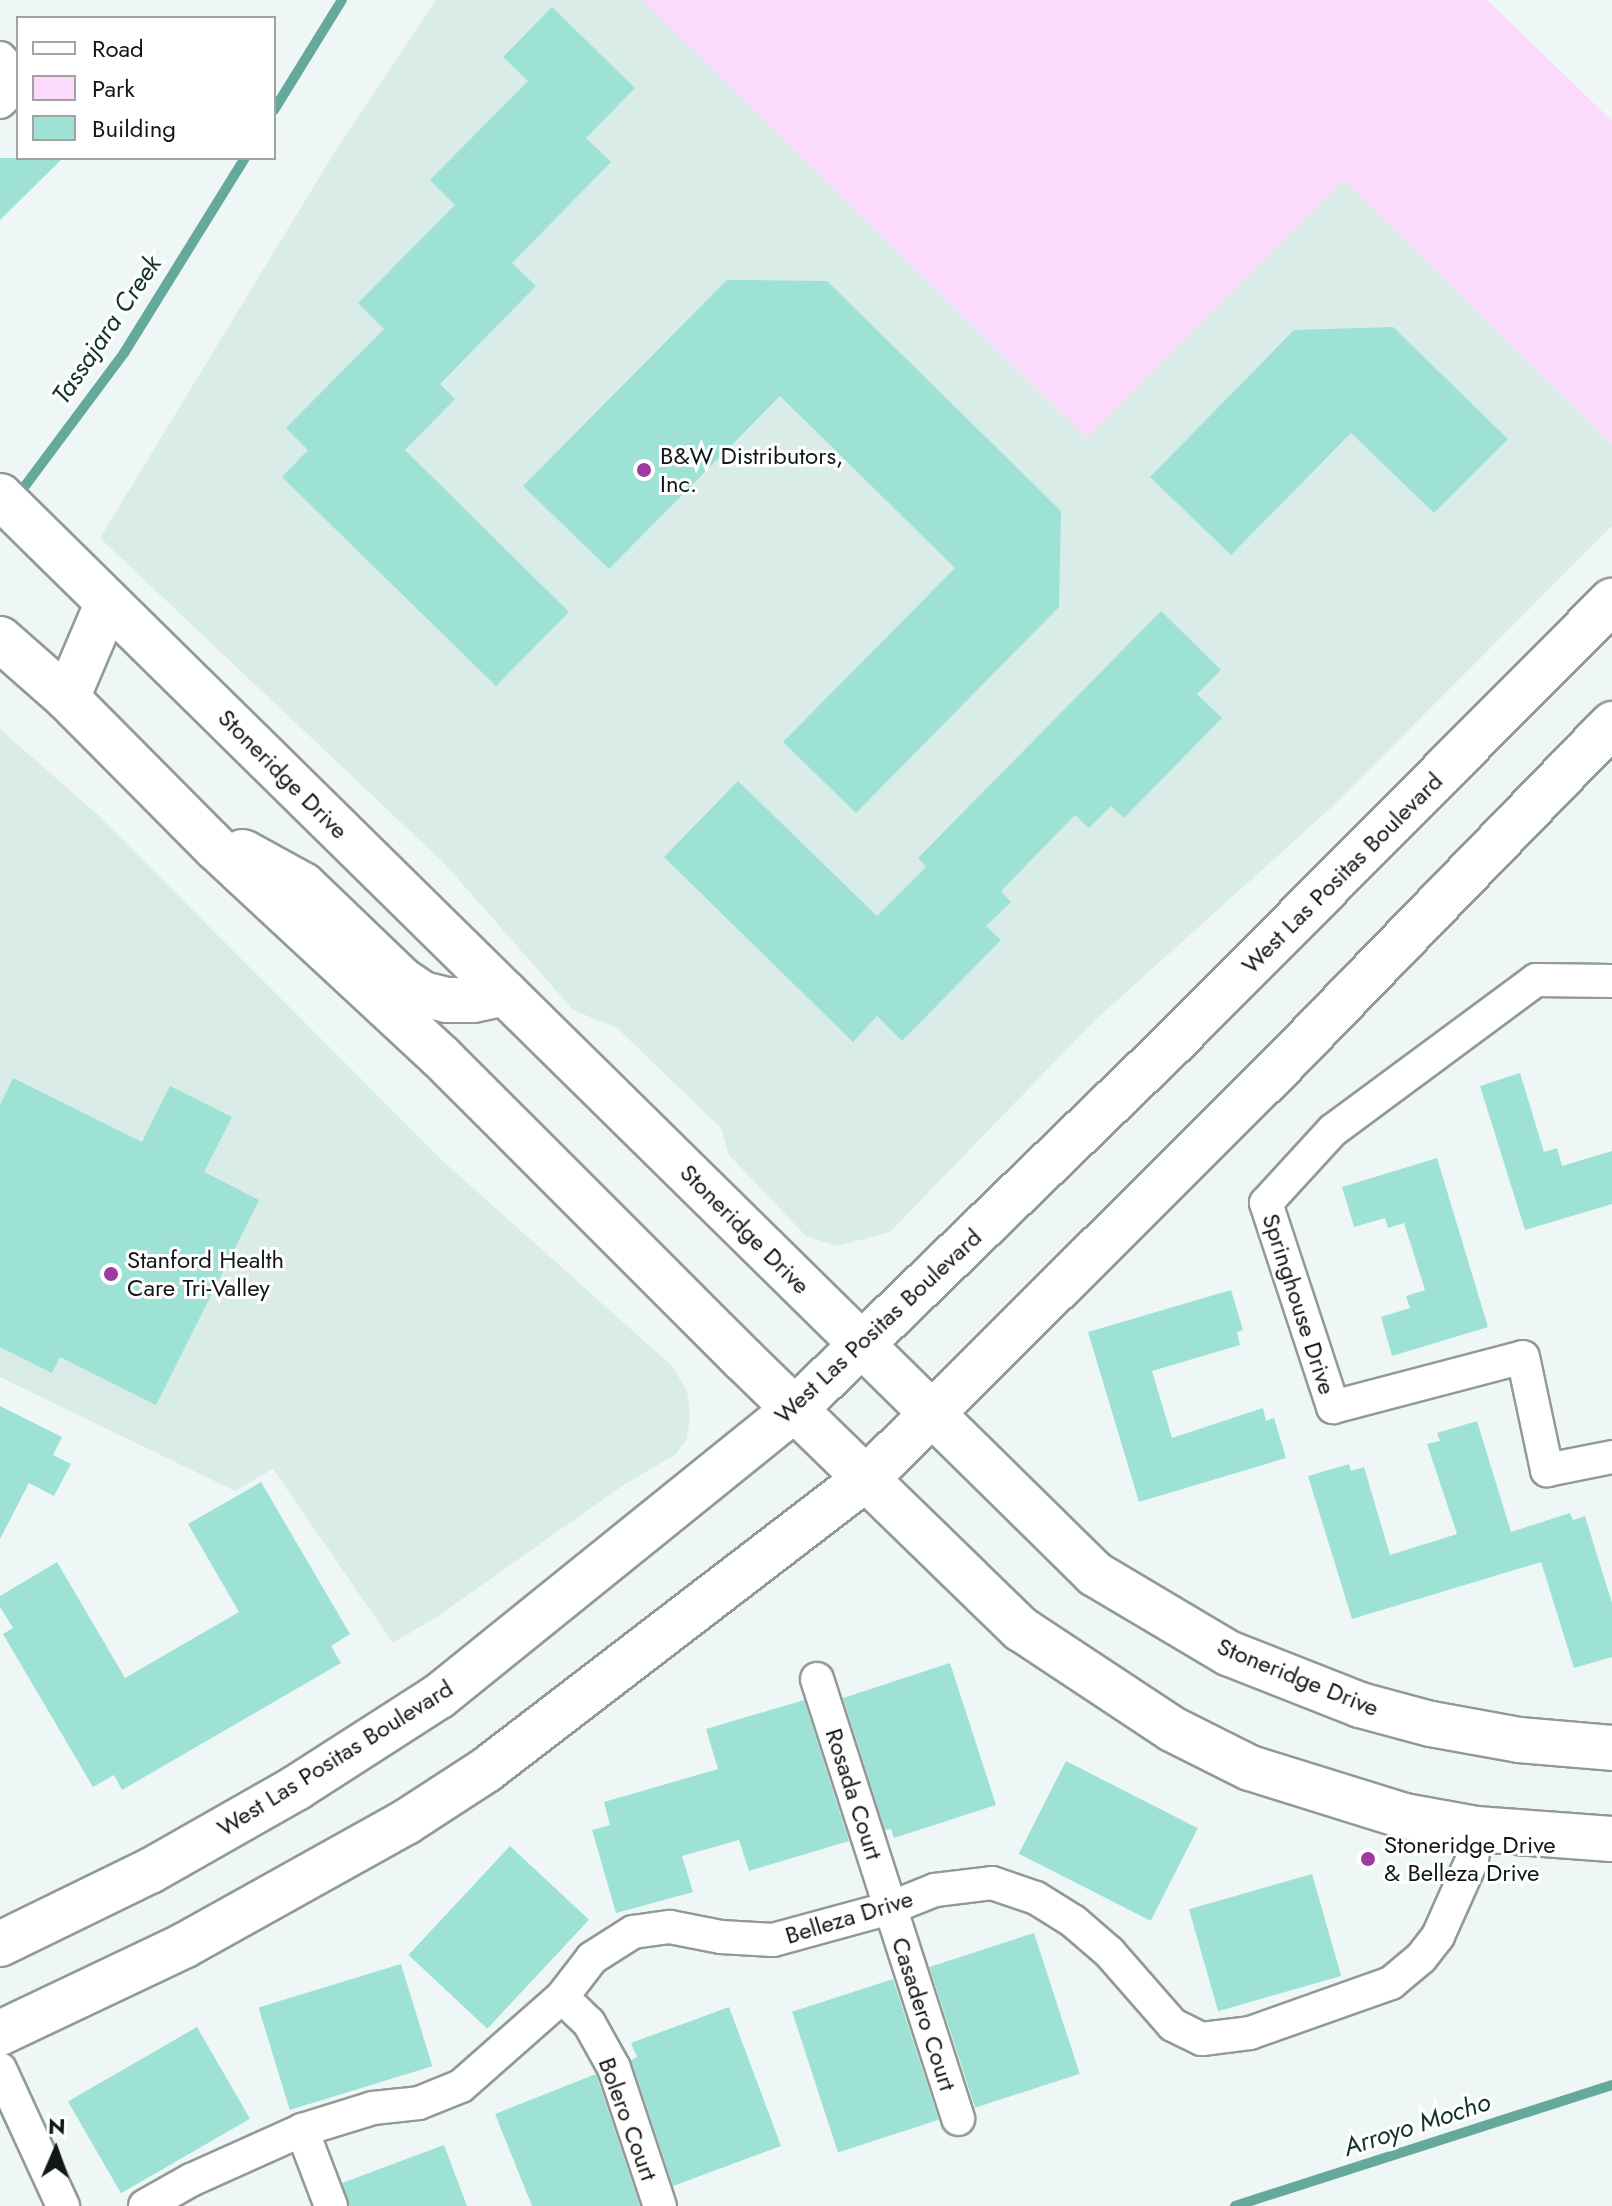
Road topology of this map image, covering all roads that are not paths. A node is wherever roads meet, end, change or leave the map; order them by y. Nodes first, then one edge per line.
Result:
1 (0, 58) edge
2 (16, 78) edge
3 (16, 83) edge
4 (0, 102) edge
5 (0, 496) edge
6 (1612, 601) edge
7 (108, 602) junction
8 (0, 639) edge
9 (67, 698) junction
10 (1612, 724) edge
11 (217, 849) junction
12 (1612, 981) edge
13 (505, 993) junction
14 (861, 1344) junction
15 (795, 1409) junction
16 (933, 1414) junction
17 (1612, 1457) edge
18 (867, 1478) junction
19 (817, 1679) dead end
20 (1612, 1748) edge
21 (1476, 1829) junction
22 (1612, 1839) edge
23 (890, 1908) junction
24 (0, 1944) edge
25 (562, 1997) junction
26 (0, 2033) edge
27 (0, 2069) edge
28 (958, 2119) dead end
29 (302, 2130) junction
30 (63, 2206) edge
31 (145, 2206) edge
32 (331, 2206) edge
33 (660, 2206) edge

1 - 2 street
3 - 4 street
5 - 7 main road, Stoneridge Drive
6 - 14 main road, West Las Positas Boulevard
7 - 9 main road
7 - 13 main road, Stoneridge Drive
8 - 9 main road
9 - 11 main road
10 - 16 main road
11 - 13 main road
11 - 15 main road
12 - 17 street, Springhouse Drive
13 - 14 main road, Stoneridge Drive
14 - 15 main road, West Las Positas Boulevard
14 - 16 main road, Stoneridge Drive
15 - 18 main road
15 - 24 main road, West Las Positas Boulevard
16 - 18 main road
16 - 20 main road, Stoneridge Drive
18 - 21 main road
18 - 26 main road
19 - 23 street, Rosada Court
21 - 22 main road
21 - 23 street, Belleza Drive
23 - 25 street, Belleza Drive
23 - 28 street, Casadero Court
25 - 29 street, Belleza Drive
25 - 33 street, Bolero Court
27 - 30 street
29 - 31 street, Belleza Drive
29 - 32 street

